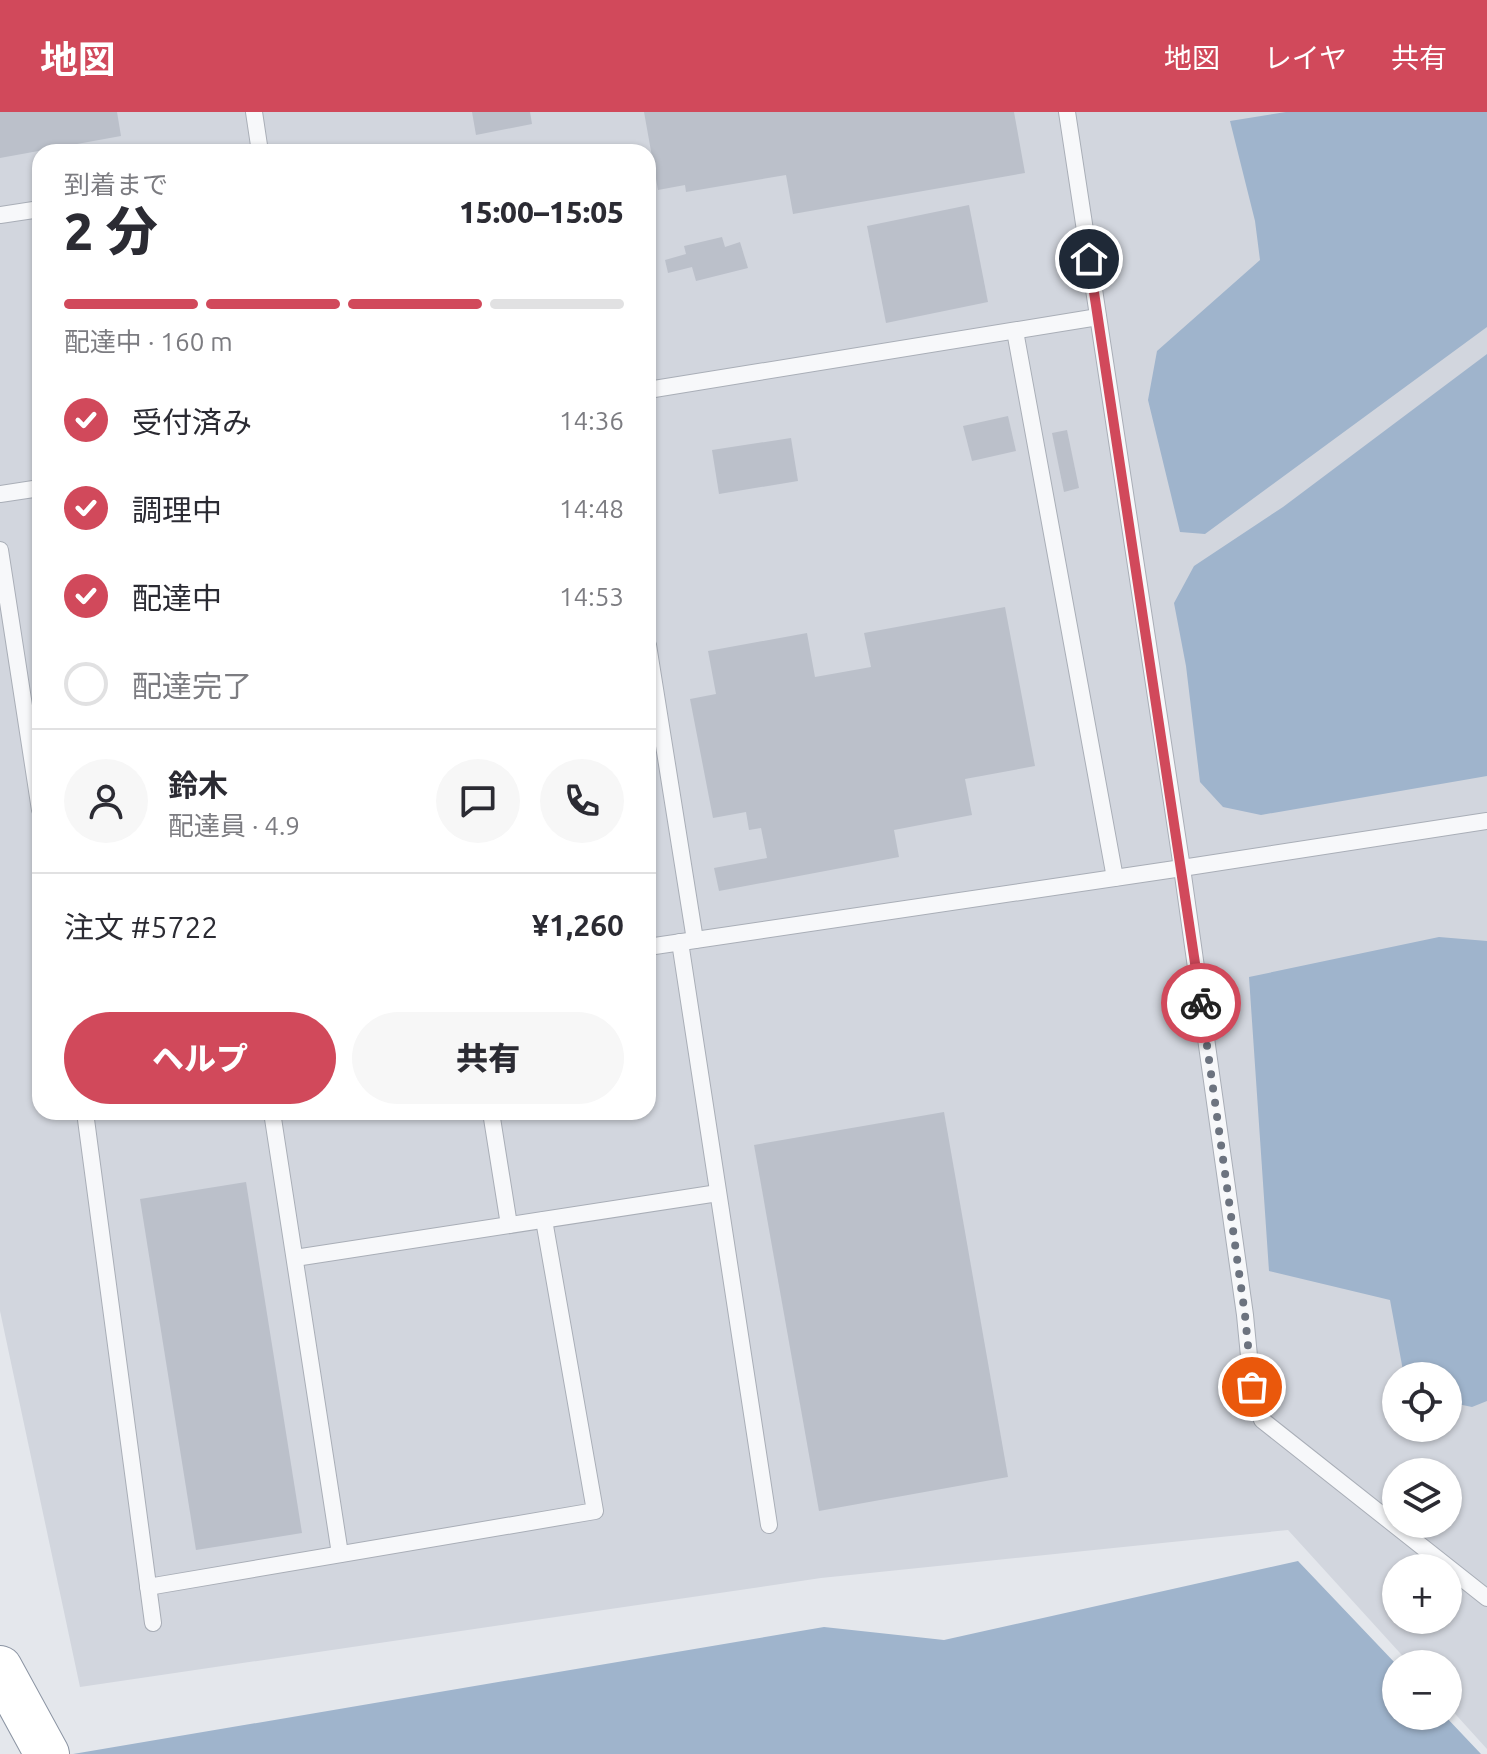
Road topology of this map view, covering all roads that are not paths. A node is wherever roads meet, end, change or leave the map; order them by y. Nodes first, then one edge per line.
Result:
1 (254, 112) edge
2 (1067, 112) edge
3 (259, 144) edge
4 (32, 210) edge
5 (0, 215) edge
6 (1098, 317) junction
7 (1015, 331) junction
8 (656, 389) edge
9 (32, 489) edge
10 (0, 494) edge
11 (0, 550) edge
12 (656, 719) edge
13 (32, 758) edge
14 (1487, 821) edge
15 (1182, 868) junction
16 (1115, 878) junction
17 (688, 941) junction
18 (656, 946) edge
19 (86, 1120) edge
20 (273, 1120) edge
21 (492, 1120) edge
22 (718, 1193) junction
23 (544, 1220) junction
24 (509, 1225) junction
25 (295, 1258) junction
26 (769, 1525) dead end
27 (340, 1554) junction
28 (148, 1587) junction
29 (1487, 1598) edge
30 (153, 1623) dead end
31 (0, 1668) edge
32 (47, 1754) edge

1 - 3 lane
2 - 6 lane
4 - 5 lane
6 - 7 lane
6 - 15 lane
7 - 8 lane
7 - 16 lane
9 - 10 lane
11 - 13 lane
12 - 17 lane
14 - 15 lane
15 - 16 lane
15 - 29 lane
16 - 17 lane
17 - 18 lane
17 - 22 lane
19 - 28 lane
20 - 25 lane
21 - 24 lane
22 - 23 lane
22 - 26 lane
23 - 24 lane
23 - 27 lane
24 - 25 lane
25 - 27 lane
27 - 28 lane
28 - 30 lane
31 - 32 highway

